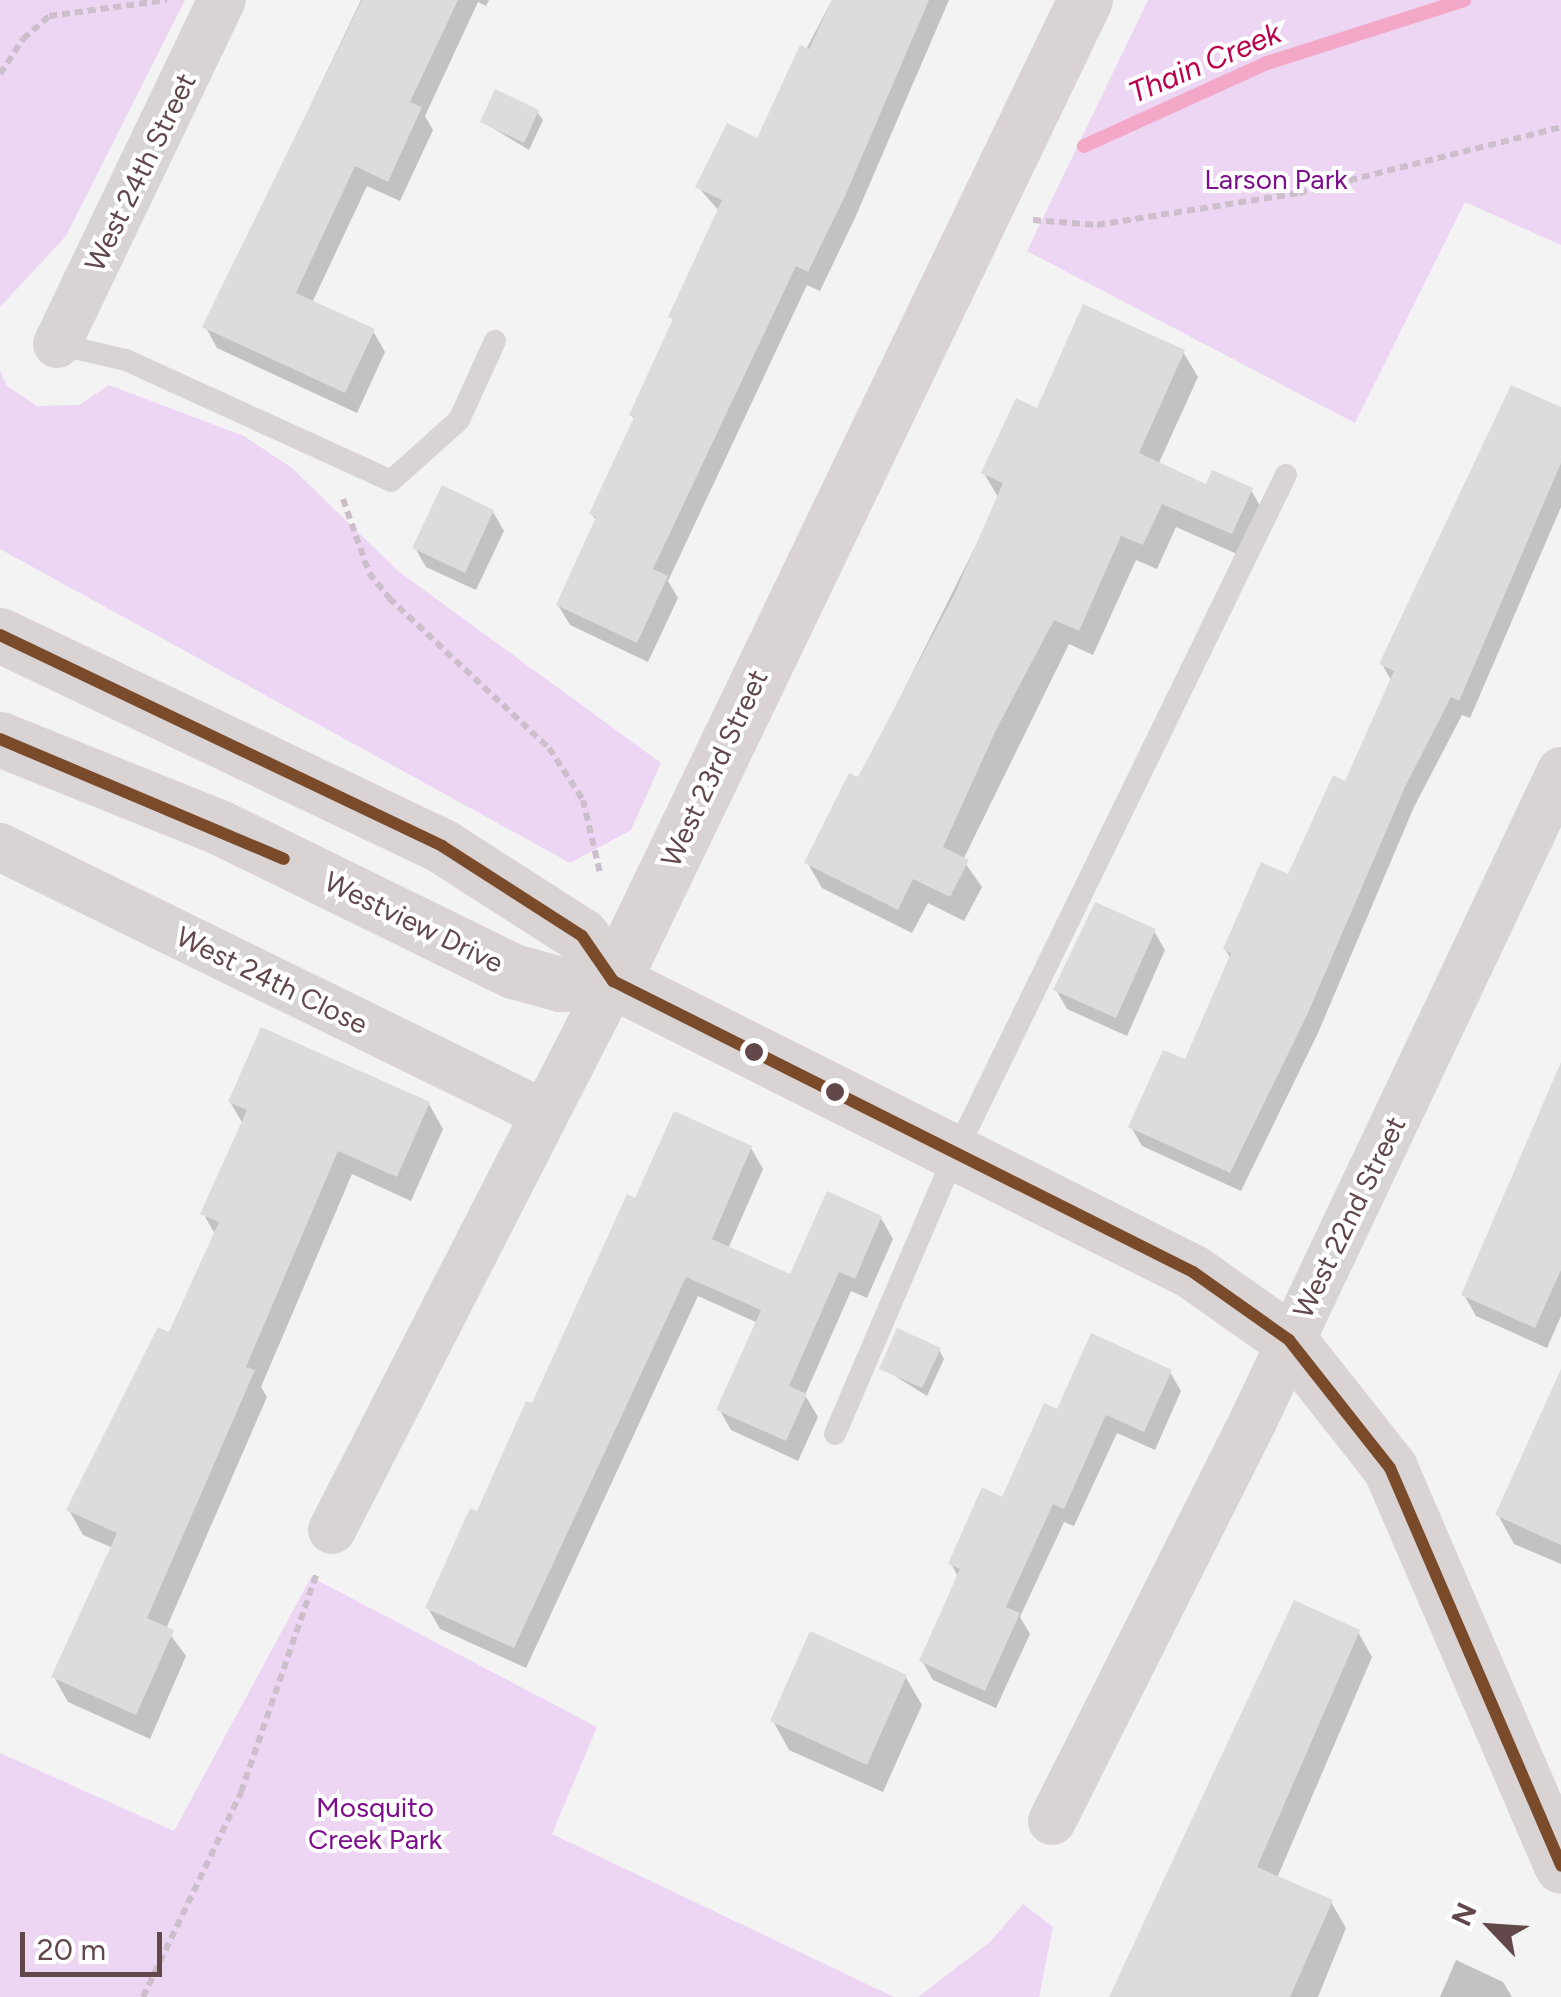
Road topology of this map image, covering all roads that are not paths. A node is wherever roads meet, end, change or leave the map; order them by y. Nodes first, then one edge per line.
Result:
1 (222, 0) edge
2 (1086, 0) edge
3 (495, 342) dead end
4 (57, 344) joint
5 (1286, 475) dead end
6 (0, 635) edge
7 (0, 740) edge
8 (1561, 771) edge
9 (0, 847) edge
10 (613, 980) junction
11 (543, 1113) junction
12 (957, 1150) junction
13 (1289, 1340) junction
14 (835, 1434) dead end
15 (332, 1530) road end
16 (1052, 1821) dead end
17 (1561, 1866) edge

1 - 4 street, West 24th Street
2 - 10 main road, West 23rd Street
3 - 4 lane
5 - 12 lane
6 - 10 main road
7 - 10 main road, Westview Drive
8 - 13 street, West 22nd Street
9 - 11 street, West 24th Close
10 - 11 street, West 23rd Street
10 - 12 main road
11 - 15 street, West 23rd Street
12 - 13 main road
12 - 14 lane
13 - 16 street, West 22nd Street
13 - 17 main road

